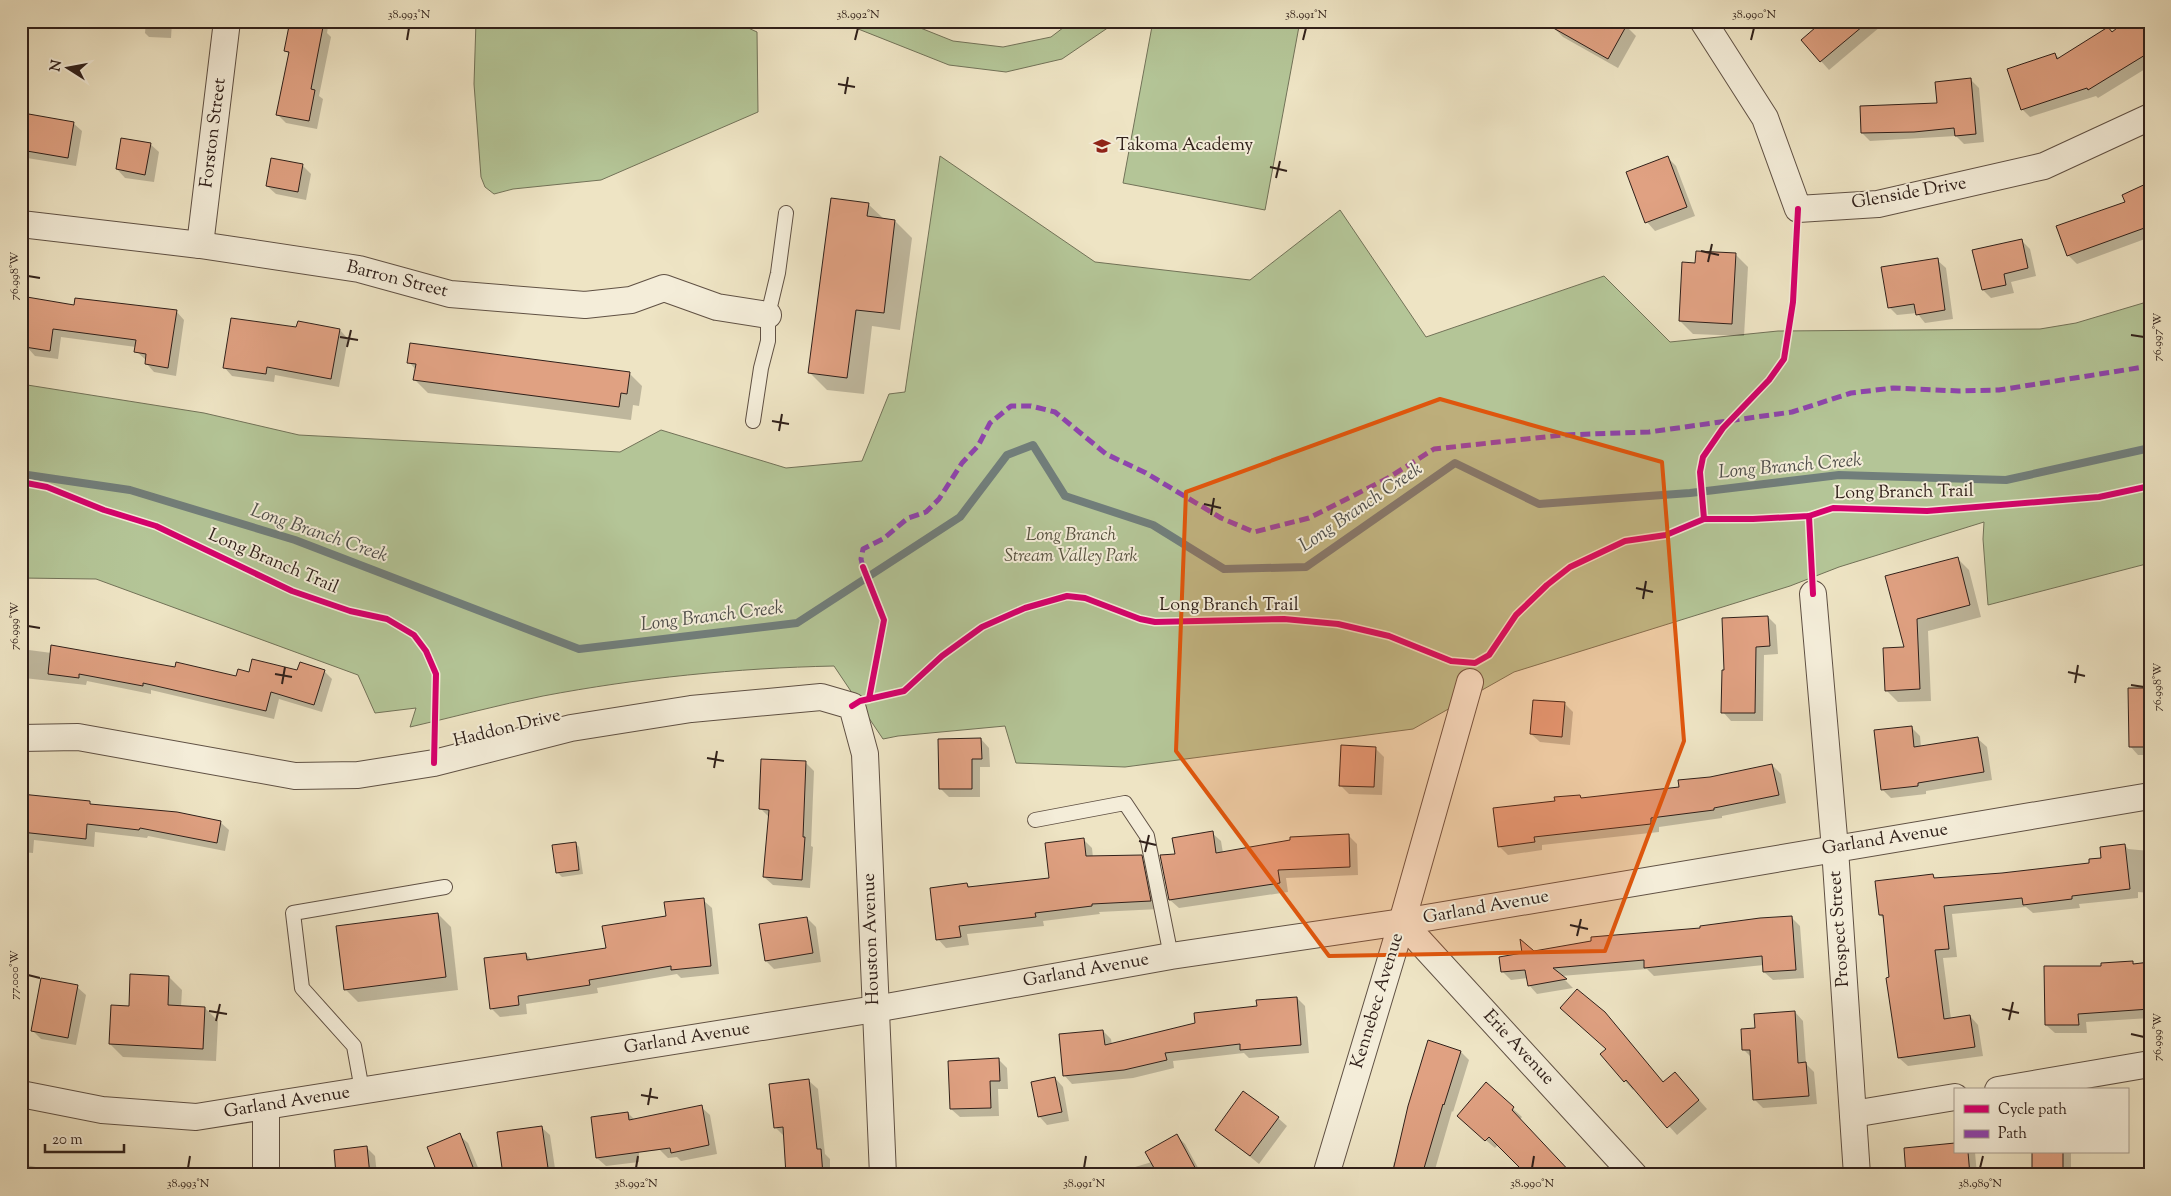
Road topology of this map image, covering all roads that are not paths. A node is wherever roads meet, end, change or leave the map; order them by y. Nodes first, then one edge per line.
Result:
1 (228, 21) edge
2 (1712, 24) edge
3 (2150, 117) edge
4 (786, 213) dead end
5 (21, 224) edge
6 (200, 245) junction
7 (768, 315) junction
8 (753, 421) dead end
9 (1813, 594) dead end
10 (1470, 682) dead end
11 (852, 706) joint
12 (21, 738) edge
13 (2150, 796) edge
14 (1035, 820) dead end
15 (1835, 849) junction
16 (445, 887) dead end
17 (1402, 922) junction
18 (1172, 956) junction
19 (875, 1009) junction
20 (2150, 1064) edge
21 (2010, 1088) edge
22 (362, 1090) junction
23 (21, 1094) edge
24 (1954, 1097) edge
25 (266, 1107) junction
26 (1853, 1114) junction
27 (266, 1175) edge
28 (883, 1175) edge
29 (1326, 1175) edge
30 (1634, 1175) edge
31 (1857, 1175) edge

1 - 6 street, Forston Street
2 - 3 street, Glenside Drive
4 - 7 lane
5 - 6 street, Barron Street
6 - 7 street, Barron Street
7 - 8 lane
9 - 15 street, Prospect Street
10 - 17 street, Kennebec Avenue
11 - 12 street, Haddon Drive
11 - 19 street, Houston Avenue
13 - 15 street, Garland Avenue
14 - 18 lane
15 - 17 street, Garland Avenue
15 - 26 street, Prospect Street
16 - 22 lane
17 - 18 street, Garland Avenue
17 - 29 street, Kennebec Avenue
17 - 30 street, Erie Avenue
18 - 19 street, Garland Avenue
19 - 22 street, Garland Avenue
19 - 28 street, Houston Avenue
20 - 21 street
22 - 25 street, Garland Avenue
23 - 25 street, Garland Avenue
24 - 26 street
25 - 27 street
26 - 31 street, Prospect Street

